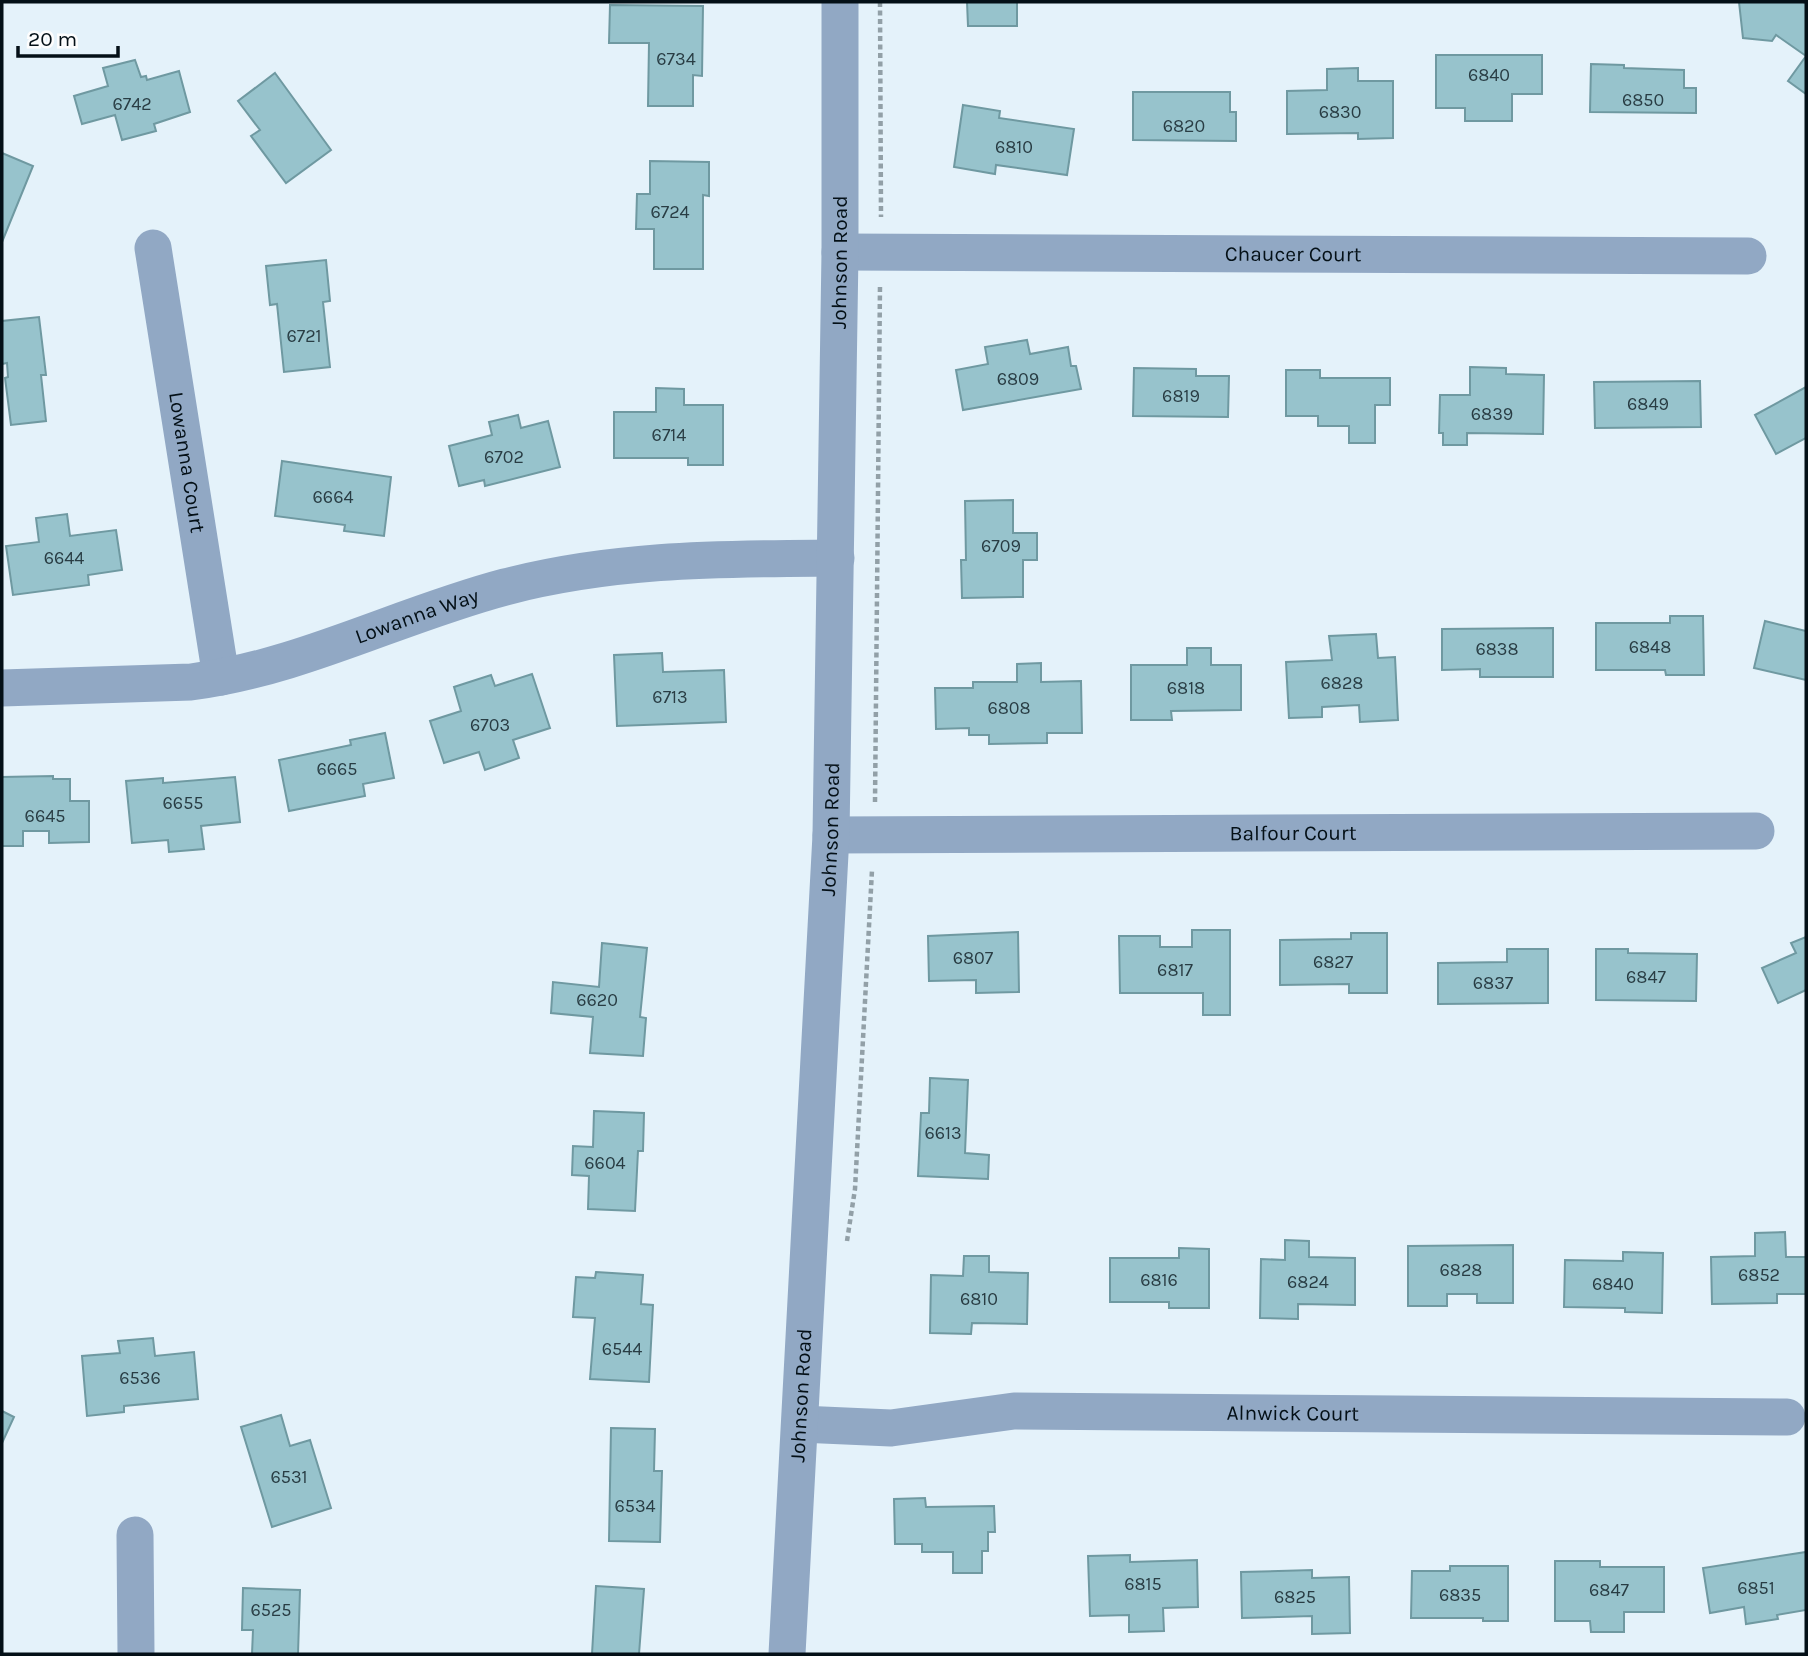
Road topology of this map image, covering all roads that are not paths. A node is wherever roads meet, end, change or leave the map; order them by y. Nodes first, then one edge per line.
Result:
1 (840, 2) edge
2 (153, 248) dead end
3 (840, 252) junction
4 (1748, 256) dead end
5 (836, 558) junction
6 (221, 677) junction
7 (2, 688) edge
8 (1756, 831) dead end
9 (831, 835) junction
10 (1787, 1417) dead end
11 (800, 1424) junction
12 (135, 1535) dead end
13 (136, 1654) edge
14 (787, 1654) edge

1 - 3 street, Johnson Road
2 - 6 street, Lowanna Court
3 - 4 street, Chaucer Court
3 - 5 street, Johnson Road
5 - 6 street, Lowanna Way
5 - 9 street, Johnson Road
6 - 7 street, Lowanna Way
8 - 9 street, Balfour Court
9 - 11 street, Johnson Road
10 - 11 street, Alnwick Court
11 - 14 street, Johnson Road
12 - 13 street

